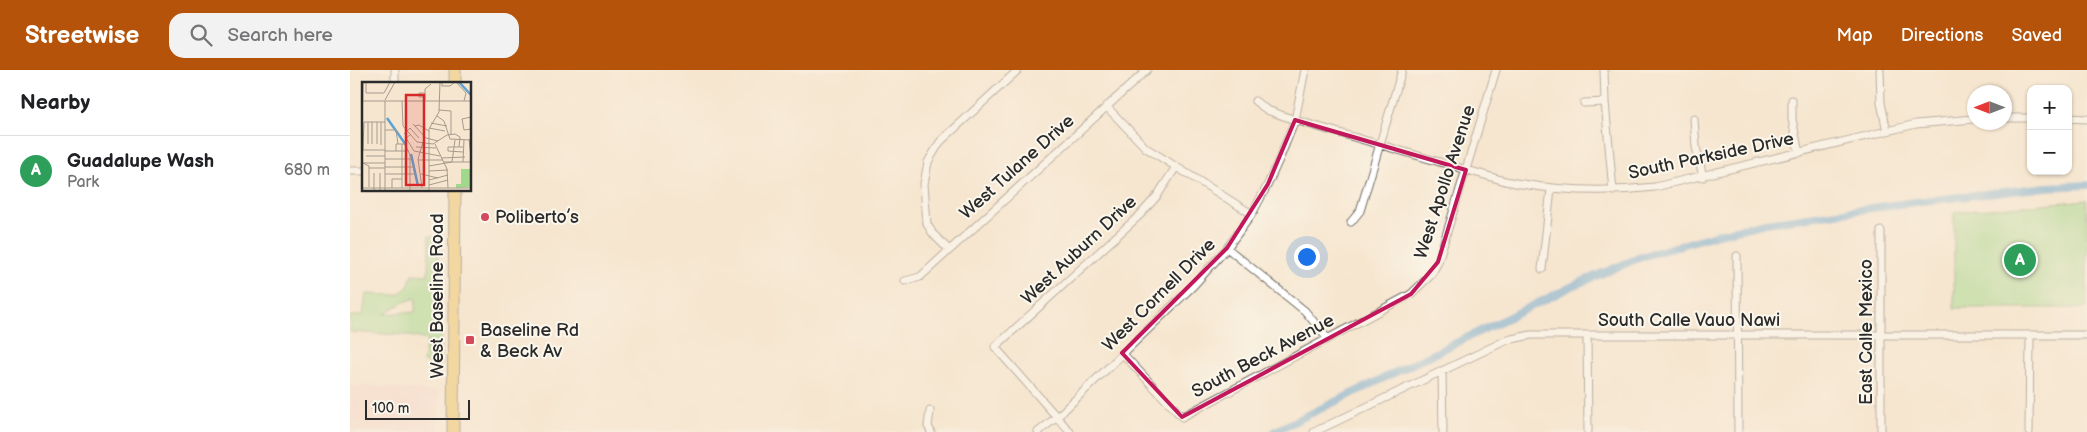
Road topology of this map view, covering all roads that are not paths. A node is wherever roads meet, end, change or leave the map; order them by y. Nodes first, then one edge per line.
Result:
1 (1018, 70) edge
2 (1147, 70) edge
3 (1305, 70) edge
4 (1402, 70) edge
5 (1496, 70) edge
6 (1604, 70) edge
7 (1880, 70) edge
8 (1792, 100) dead end
9 (1255, 102) dead end
10 (1605, 102) junction
11 (1584, 103) dead end
12 (1106, 106) junction
13 (2012, 118) edge
14 (2027, 118) edge
15 (2072, 118) edge
16 (2087, 118) edge
17 (1694, 119) dead end
18 (1295, 120) junction
19 (1967, 120) edge
20 (1888, 131) junction
21 (1380, 145) junction
22 (1799, 153) junction
23 (1176, 167) junction
24 (1466, 170) junction
25 (1703, 177) junction
26 (1551, 189) junction
27 (455, 191) edge
28 (1613, 191) junction
29 (1252, 214) junction
30 (1351, 222) dead end
31 (1881, 231) dead end
32 (1228, 248) junction
33 (949, 250) junction
34 (1737, 256) dead end
35 (1542, 269) dead end
36 (1431, 275) joint
37 (905, 281) dead end
38 (1737, 335) junction
39 (1881, 335) junction
40 (2030, 335) junction
41 (2087, 335) edge
42 (1587, 336) junction
43 (1327, 338) junction
44 (1122, 353) junction
45 (1442, 371) junction
46 (930, 411) dead end
47 (1056, 417) junction
48 (453, 432) edge
49 (931, 432) edge
50 (1038, 432) edge
51 (1070, 432) edge
52 (1314, 432) edge
53 (1443, 432) edge
54 (1588, 432) edge
55 (1738, 432) edge
56 (1881, 432) edge
57 (2029, 432) edge

1 - 33 street
2 - 12 street, West Tulane Drive
3 - 18 street, West Cornell Drive
4 - 21 street
5 - 24 street, West Apollo Avenue
6 - 10 street
7 - 20 street
8 - 22 street
9 - 18 street, South Parkside Drive
10 - 11 street
10 - 28 street
12 - 23 street
12 - 33 street, West Tulane Drive
13 - 14 street
15 - 16 street
17 - 25 street
18 - 21 street, South Parkside Drive
18 - 29 street, West Cornell Drive
19 - 20 street, South Parkside Drive
20 - 22 street, South Parkside Drive
21 - 24 street, South Parkside Drive
21 - 30 street
22 - 25 street, South Parkside Drive
23 - 29 street
23 - 47 street, West Auburn Drive
24 - 26 street, South Parkside Drive
24 - 36 street, West Apollo Avenue
25 - 28 street, South Parkside Drive
26 - 28 street, South Parkside Drive
26 - 35 street
27 - 48 main road, West Baseline Road
29 - 32 street, West Cornell Drive
31 - 39 street, East Calle Mexico
32 - 43 street
32 - 44 street, West Cornell Drive
33 - 37 street, West Tulane Drive
34 - 38 street
36 - 43 street, South Beck Avenue
38 - 39 street, South Calle Vauo Nawi
38 - 42 street, South Calle Vauo Nawi
38 - 55 street
39 - 40 street, South Calle Vauo Nawi
39 - 56 street, East Calle Mexico
40 - 41 street, South Calle Vauo Nawi
40 - 57 street
42 - 45 street, South Calle Vauo Nawi
42 - 54 street
43 - 44 street, South Beck Avenue
44 - 47 street, West Cornell Drive
45 - 52 street, South Calle Vauo Nawi
45 - 53 street
46 - 49 street
47 - 50 street
47 - 51 street

